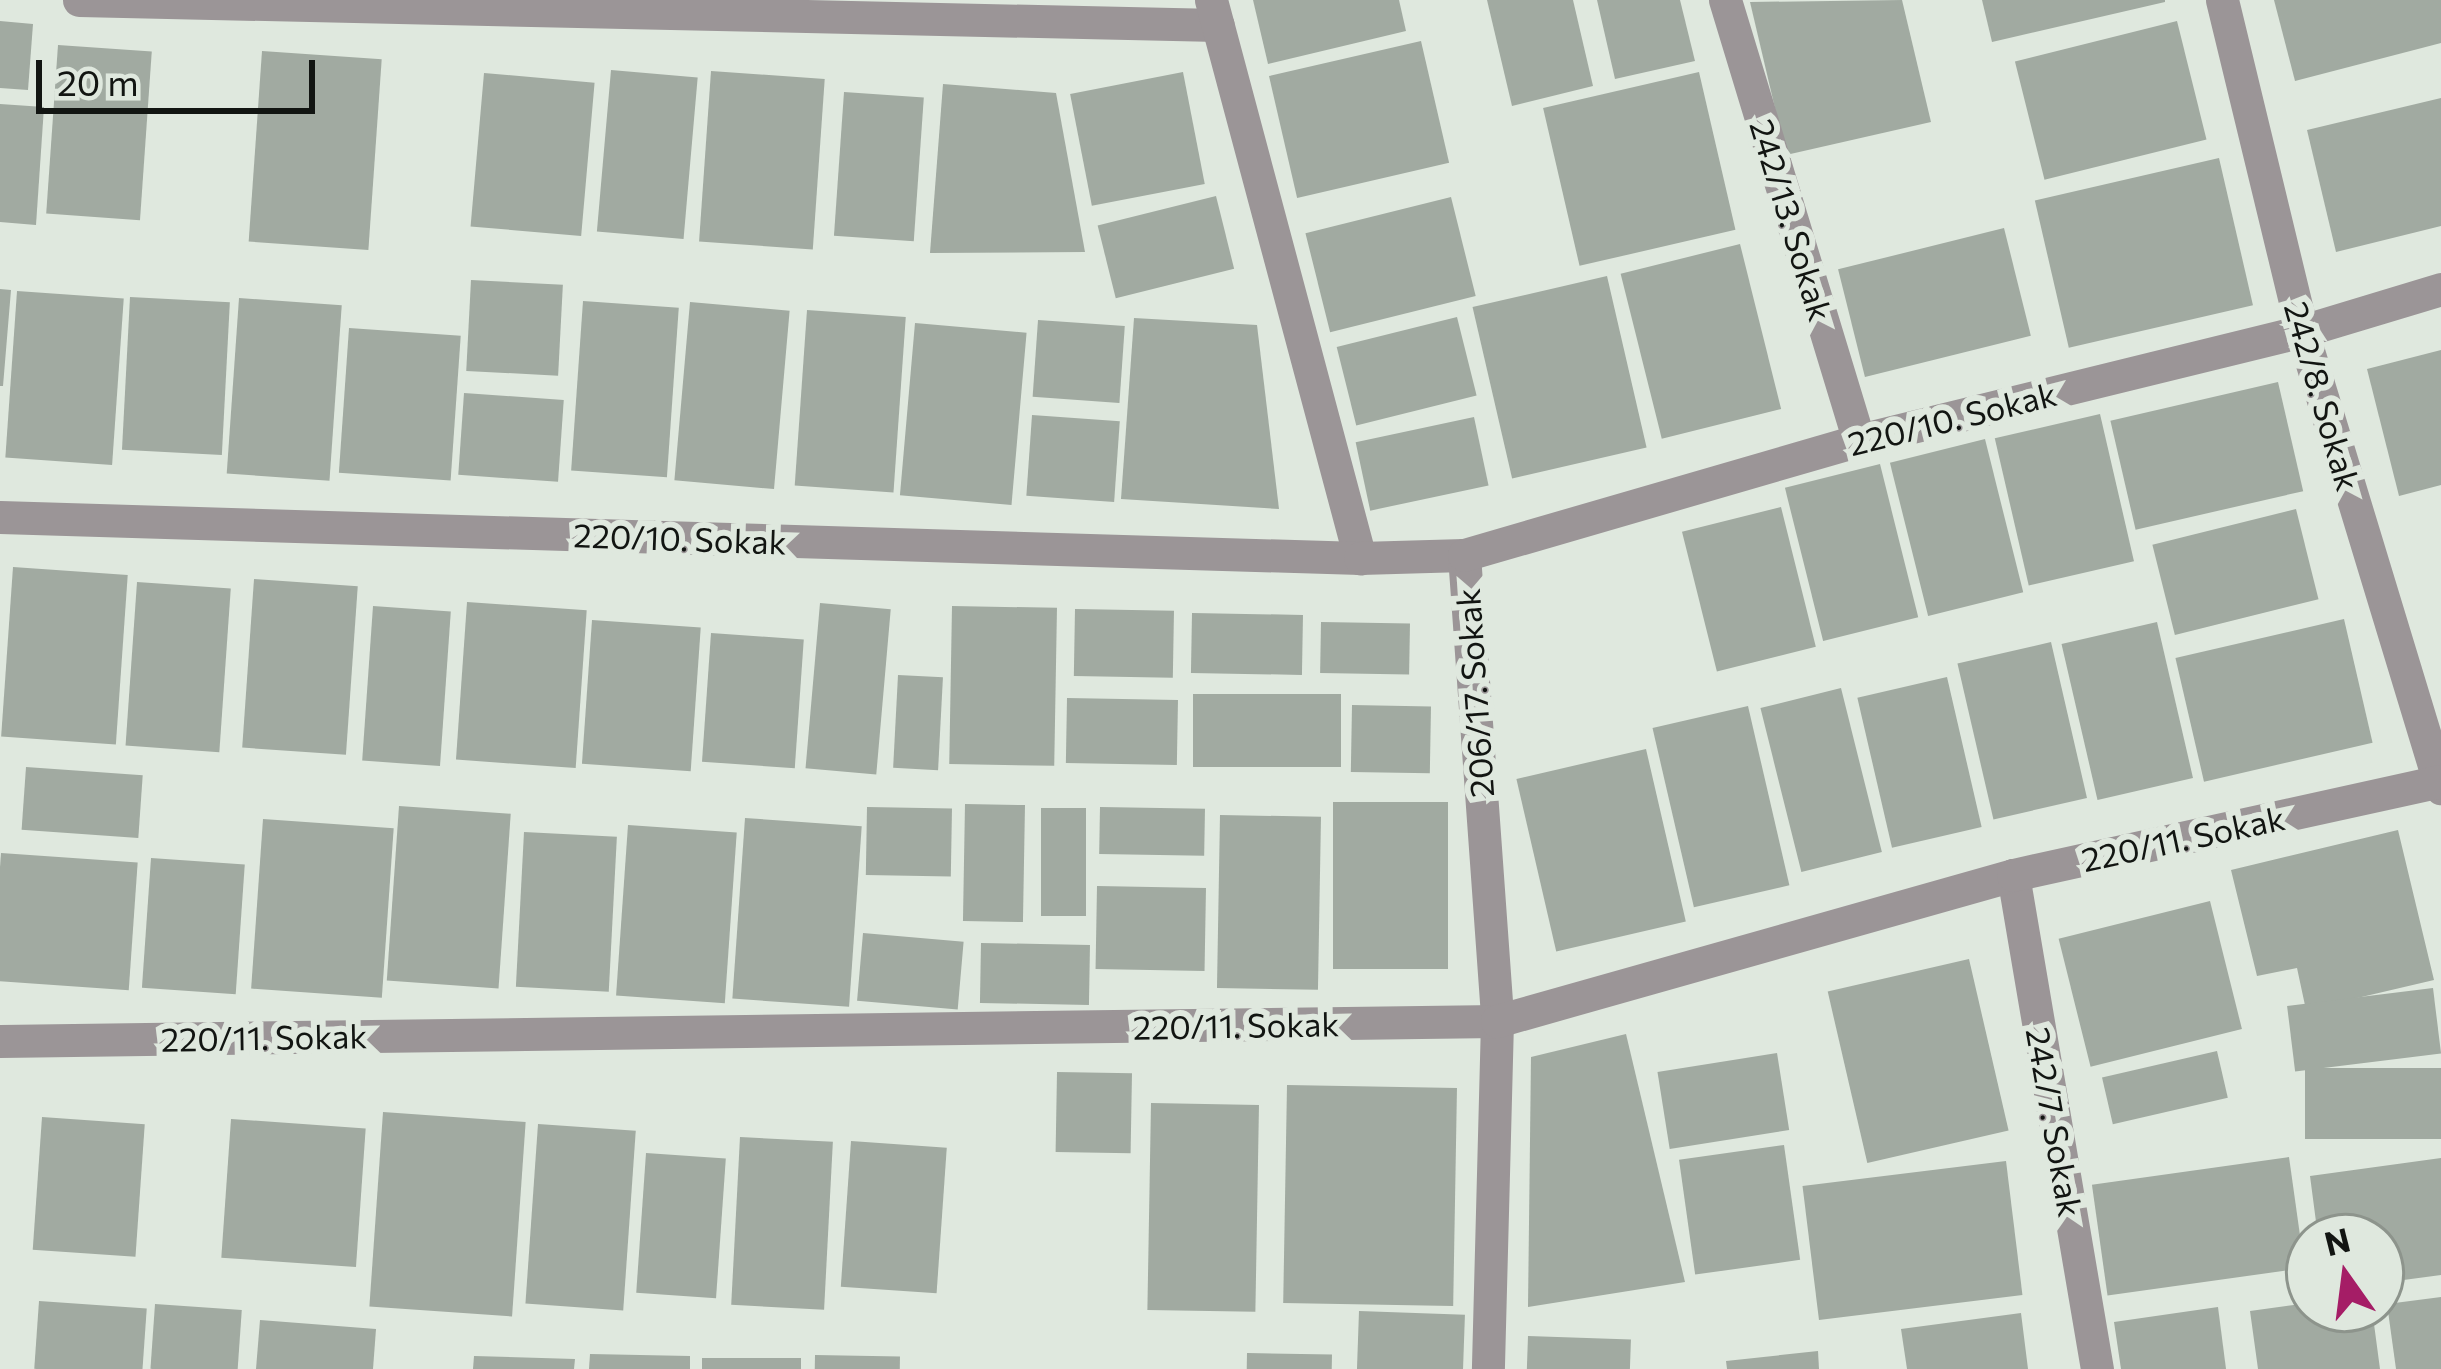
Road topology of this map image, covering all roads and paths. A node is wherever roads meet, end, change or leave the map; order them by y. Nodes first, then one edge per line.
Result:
1 (79, 0) edge
2 (1726, 0) edge
3 (2222, 0) edge
4 (1215, 13) edge
5 (2441, 289) edge
6 (2302, 332) junction
7 (1859, 440) junction
8 (0, 517) edge
9 (1464, 555) junction
10 (1360, 558) junction
11 (2440, 783) edge
12 (2013, 875) junction
13 (1497, 1021) junction
14 (0, 1041) edge
15 (1488, 1369) edge
16 (2097, 1369) edge

1 - 4 street
2 - 7 street, 242/13. Sokak
3 - 6 street, 242/8. Sokak
4 - 10 street
5 - 6 street, 220/10. Sokak
6 - 7 street, 220/10. Sokak
6 - 11 street, 242/8. Sokak
7 - 9 street, 220/10. Sokak
8 - 10 street, 220/10. Sokak
9 - 10 street, 206/17. Sokak
9 - 13 street, 206/17. Sokak
11 - 12 street, 220/11. Sokak
12 - 13 street, 220/11. Sokak
12 - 16 street, 242/7. Sokak
13 - 14 street, 220/11. Sokak
13 - 15 street, 206/17. Sokak

